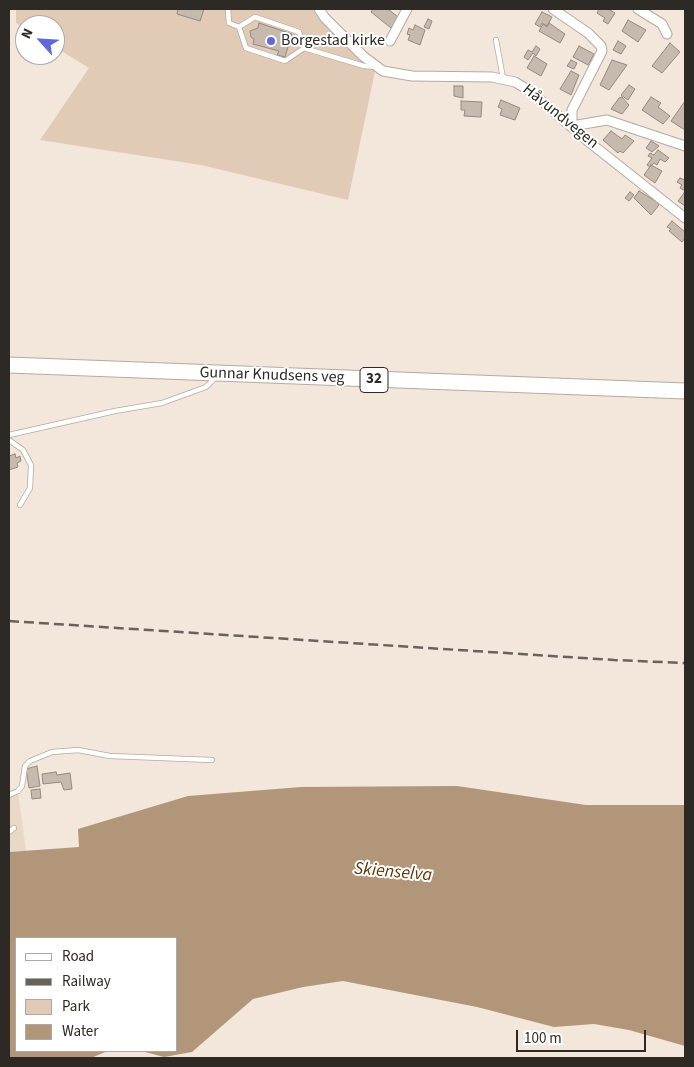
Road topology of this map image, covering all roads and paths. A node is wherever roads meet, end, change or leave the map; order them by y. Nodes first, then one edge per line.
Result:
1 (228, 9) edge
2 (319, 9) edge
3 (407, 9) edge
4 (553, 9) edge
5 (638, 9) edge
6 (239, 27) junction
7 (667, 34) dead end
8 (496, 40) dead end
9 (390, 41) dead end
10 (304, 48) junction
11 (376, 67) junction
12 (503, 78) junction
13 (572, 126) junction
14 (685, 146) edge
15 (685, 218) edge
16 (9, 365) edge
17 (218, 374) junction
18 (685, 391) edge
19 (9, 435) edge
20 (9, 440) edge
21 (20, 505) dead end
22 (212, 760) dead end
23 (9, 795) edge
24 (14, 828) dead end
25 (9, 832) edge

1 - 6 lane
2 - 11 street, Håvundvegen
3 - 9 street
4 - 13 street
5 - 7 street
6 - 10 lane
6 - 10 lane
8 - 12 lane
10 - 11 lane
11 - 12 street, Håvundvegen
12 - 13 street, Håvundvegen
13 - 14 street
13 - 15 street, Håvundvegen
16 - 17 main road, Gunnar Knudsens veg / 32
17 - 18 main road, Gunnar Knudsens veg / 32
17 - 19 lane
20 - 21 lane
22 - 23 lane
24 - 25 lane

